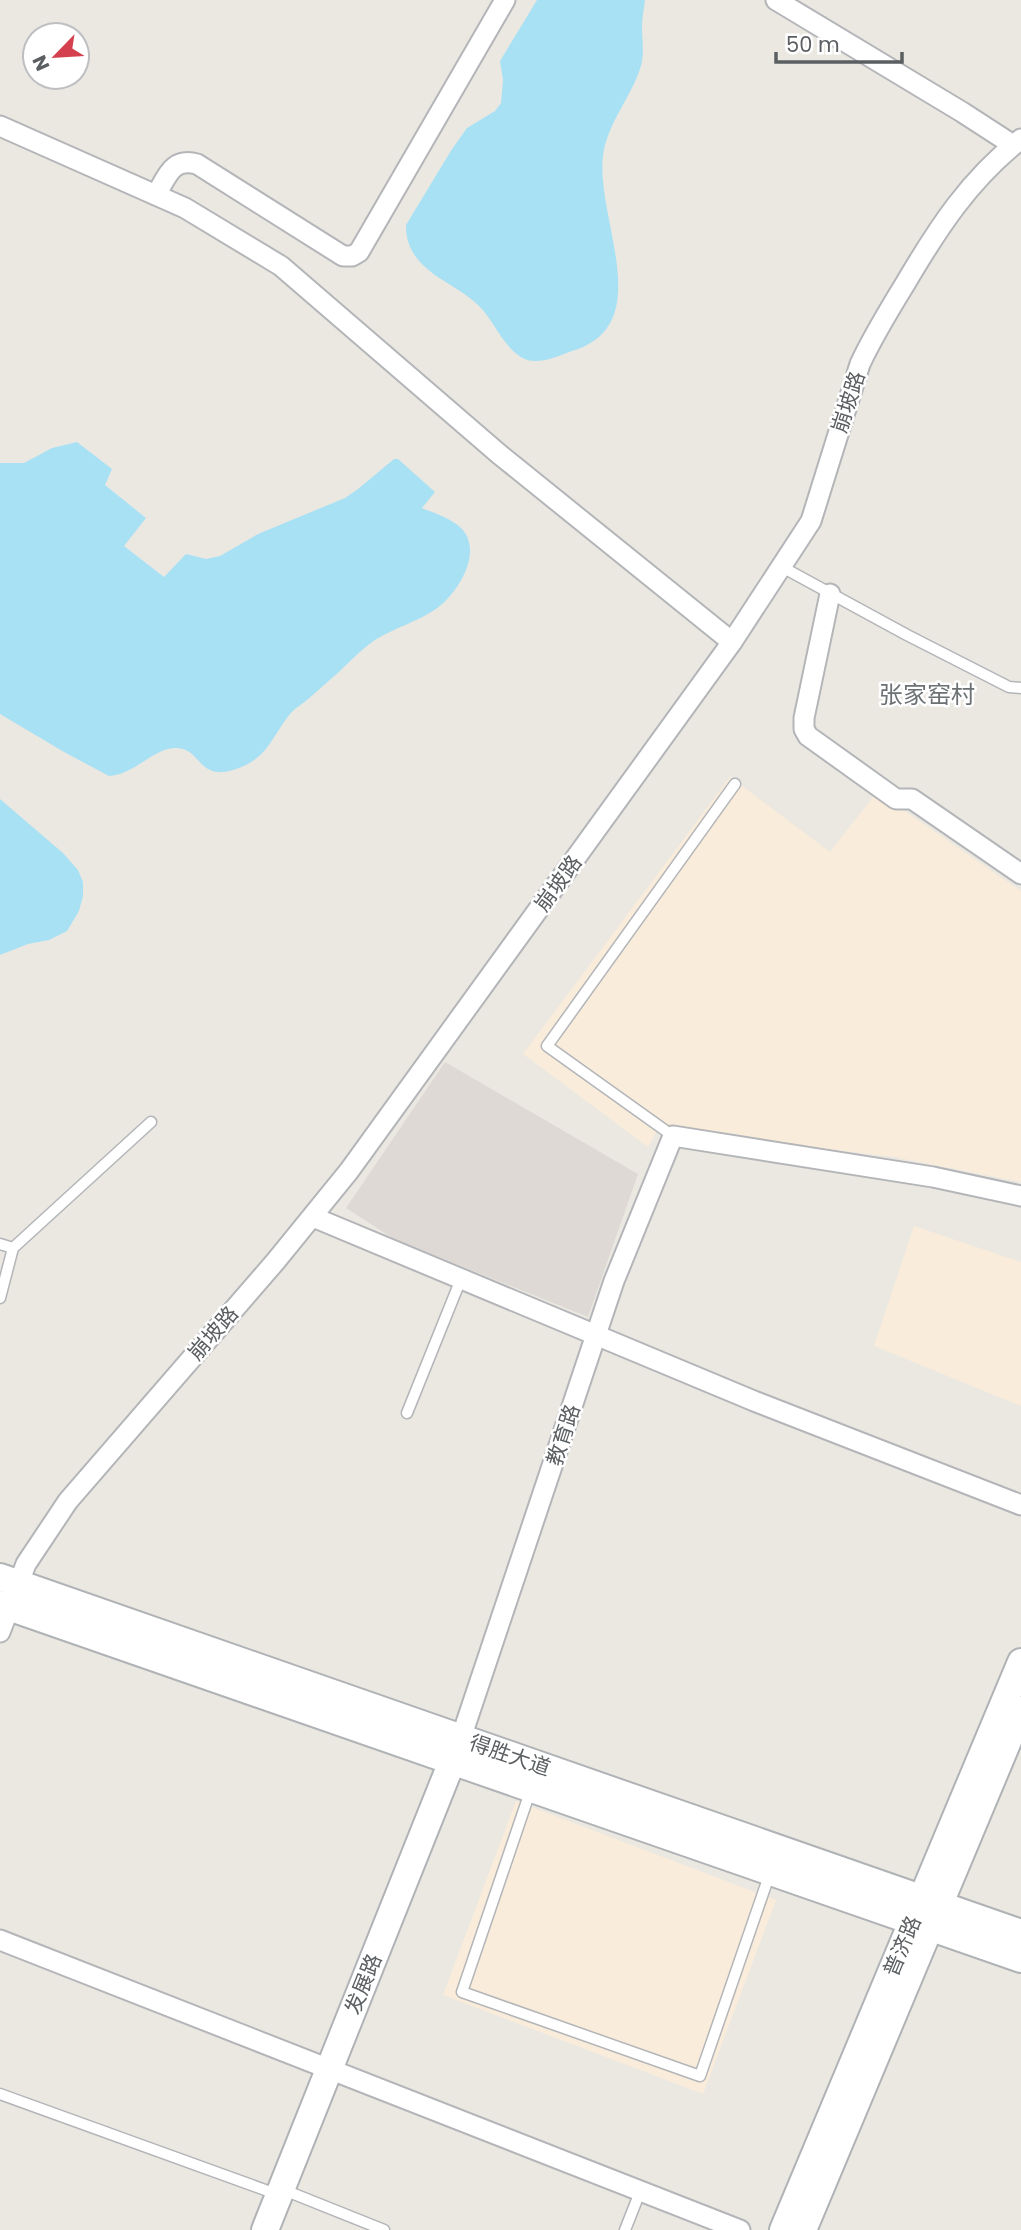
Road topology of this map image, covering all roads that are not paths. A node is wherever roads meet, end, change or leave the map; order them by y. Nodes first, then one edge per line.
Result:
1 (505, 0) edge
2 (776, 0) edge
3 (0, 126) edge
4 (1017, 142) edge
5 (156, 195) junction
6 (782, 567) junction
7 (830, 594) junction
8 (732, 642) junction
9 (1021, 688) edge
10 (735, 784) dead end
11 (1021, 874) edge
12 (151, 1122) dead end
13 (673, 1136) junction
14 (1021, 1196) edge
15 (313, 1217) junction
16 (0, 1244) edge
17 (13, 1248) junction
18 (461, 1279) junction
19 (0, 1298) edge
20 (596, 1335) junction
21 (407, 1413) dead end
22 (1021, 1505) edge
23 (7, 1593) edge
24 (0, 1632) edge
25 (1021, 1662) edge
26 (1021, 1710) edge
27 (457, 1749) junction
28 (532, 1789) junction
29 (770, 1872) junction
30 (926, 1913) junction
31 (1021, 1933) edge
32 (0, 1940) edge
33 (1021, 1959) edge
34 (329, 2069) junction
35 (0, 2094) edge
36 (280, 2192) junction
37 (640, 2192) junction
38 (265, 2230) edge
39 (384, 2230) edge
40 (625, 2230) edge
41 (740, 2230) edge
42 (783, 2230) edge
43 (803, 2230) edge

1 - 5 street
2 - 4 street
3 - 5 street
4 - 6 street, 崩坡路
5 - 8 street
6 - 7 lane
6 - 8 street, 崩坡路
7 - 9 lane
7 - 11 street
8 - 15 street, 崩坡路
10 - 13 lane
12 - 17 lane
13 - 14 street
13 - 20 street, 教育路
15 - 18 street
15 - 23 street, 崩坡路
16 - 17 lane
17 - 19 lane
18 - 20 street
18 - 21 lane
20 - 22 street
20 - 27 street, 教育路
23 - 24 street, 崩坡路
23 - 27 main road, 得胜大道
25 - 30 main road, 普济路
26 - 30 main road, 普济路
27 - 28 main road, 得胜大道
27 - 30 main road, 得胜大道
27 - 34 main road, 发展路
28 - 29 main road, 得胜大道
28 - 29 lane
29 - 30 main road, 得胜大道
30 - 31 main road, 得胜大道
30 - 33 main road, 得胜大道
30 - 42 main road, 普济路
30 - 43 main road, 普济路
32 - 34 street
34 - 36 main road, 发展路
34 - 37 street
35 - 36 lane
36 - 38 main road, 发展路
36 - 39 lane
37 - 40 lane
37 - 41 street

